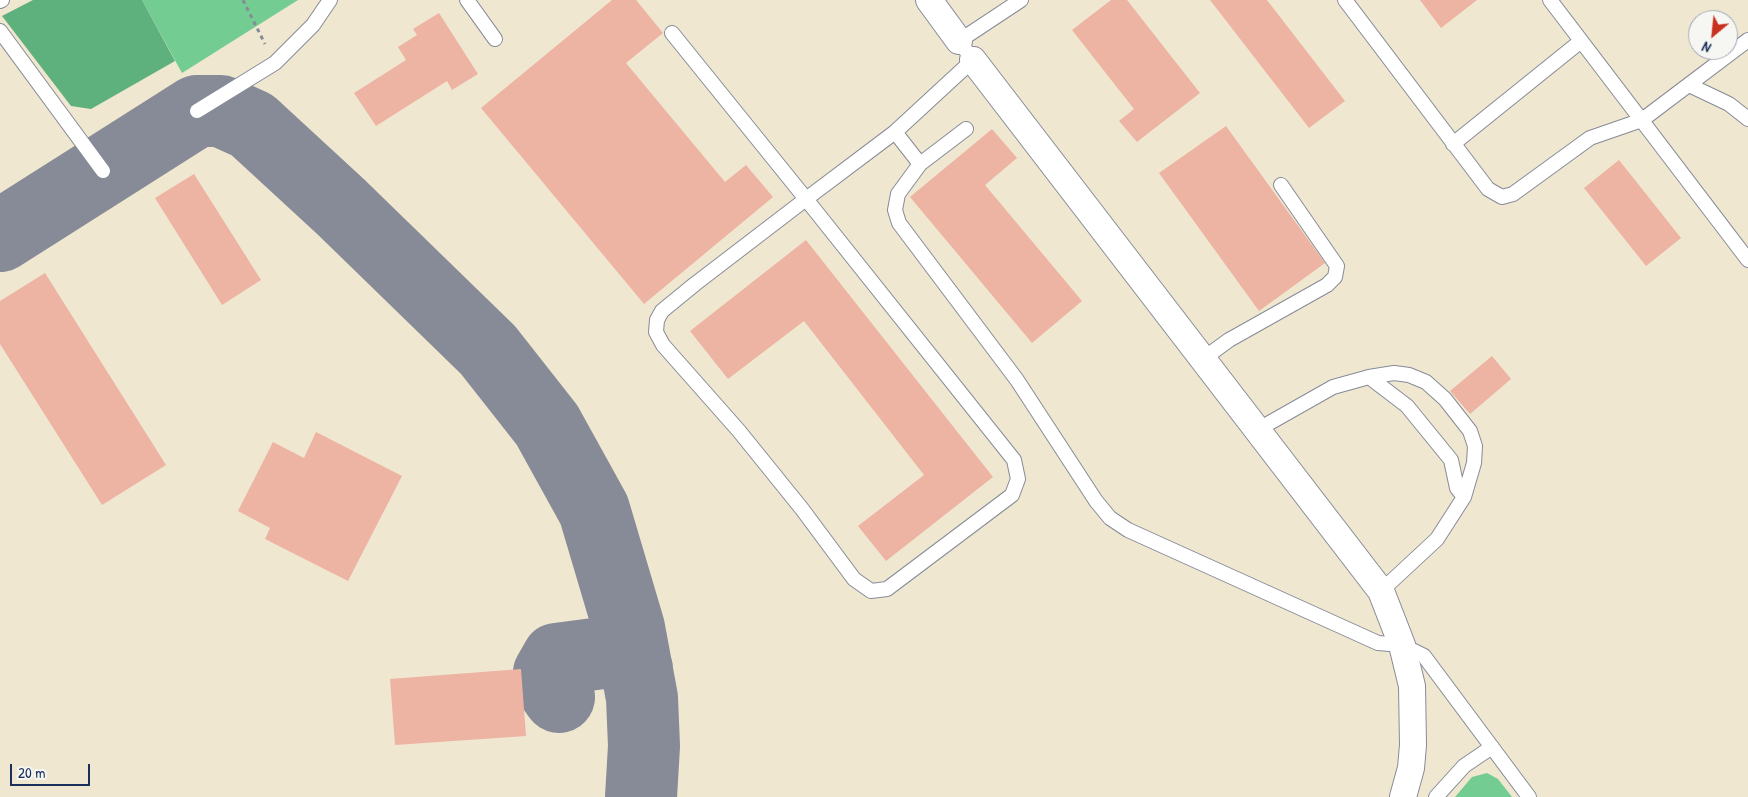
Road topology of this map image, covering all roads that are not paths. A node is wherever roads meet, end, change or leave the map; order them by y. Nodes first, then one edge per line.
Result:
1 (330, 0) edge
2 (467, 0) edge
3 (929, 0) edge
4 (1021, 0) edge
5 (1345, 0) edge
6 (1550, 0) edge
7 (0, 30) edge
8 (672, 32) dead end
9 (495, 39) dead end
10 (1748, 40) edge
11 (1581, 41) junction
12 (966, 50) junction
13 (1689, 85) junction
14 (197, 111) dead end
15 (1748, 119) edge
16 (1642, 120) junction
17 (966, 129) dead end
18 (895, 132) junction
19 (1453, 144) junction
20 (920, 164) junction
21 (103, 172) dead end
22 (1281, 186) dead end
23 (806, 199) junction
24 (1748, 260) edge
25 (1203, 359) junction
26 (1369, 377) junction
27 (1258, 430) junction
28 (1464, 497) junction
29 (1381, 591) junction
30 (1402, 645) junction
31 (1492, 747) junction
32 (1403, 797) edge
33 (1436, 797) edge
34 (1529, 797) edge

1 - 14 lane
2 - 9 lane
3 - 12 street
4 - 12 lane
5 - 19 lane
6 - 11 lane
7 - 21 lane
8 - 23 lane
10 - 13 lane
11 - 16 lane
11 - 19 lane
12 - 18 lane
12 - 25 street
13 - 15 lane
13 - 16 lane
16 - 19 lane
16 - 24 lane
17 - 20 lane
18 - 20 lane
18 - 23 lane
20 - 30 lane
22 - 25 lane
23 - 23 lane
25 - 27 street
26 - 27 lane
26 - 28 lane
26 - 28 lane
27 - 29 street
28 - 29 lane
29 - 30 street
30 - 31 lane
30 - 32 street
31 - 33 lane
31 - 34 lane

